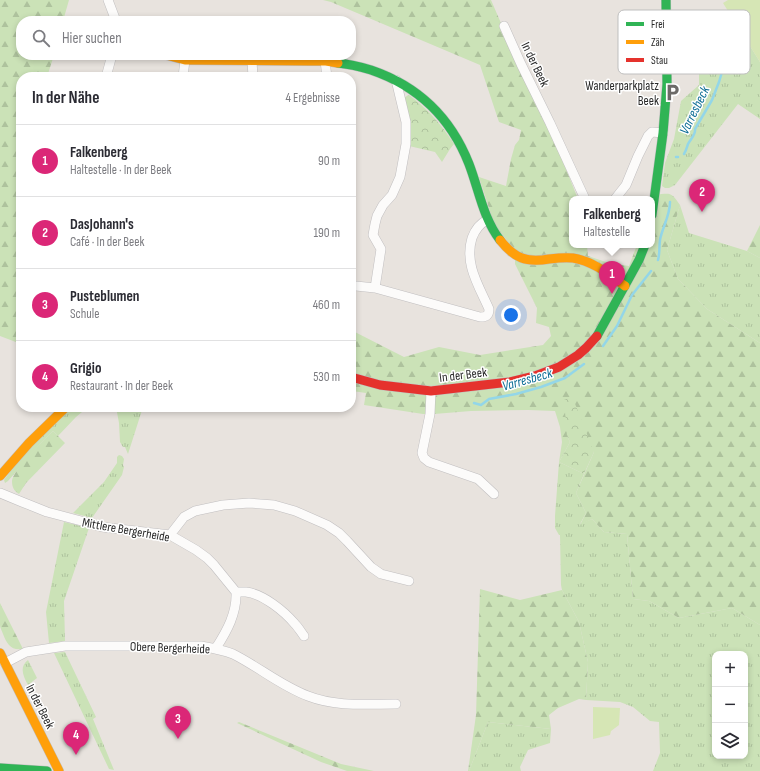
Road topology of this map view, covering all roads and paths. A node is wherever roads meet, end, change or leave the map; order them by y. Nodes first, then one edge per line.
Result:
1 (108, 0) edge
2 (666, 0) edge
3 (666, 10) edge
4 (114, 16) edge
5 (504, 26) dead end
6 (111, 60) edge
7 (185, 60) joint
8 (252, 61) junction
9 (325, 61) junction
10 (107, 72) edge
11 (184, 72) edge
12 (253, 72) edge
13 (326, 72) edge
14 (667, 74) edge
15 (396, 80) junction
16 (663, 133) junction
17 (584, 196) edge
18 (617, 196) edge
19 (655, 196) edge
20 (487, 220) junction
21 (644, 248) edge
22 (356, 286) dead end
23 (625, 286) junction
24 (375, 288) junction
25 (356, 379) edge
26 (431, 391) junction
27 (61, 412) edge
28 (0, 476) edge
29 (0, 493) edge
30 (494, 494) dead end
31 (170, 535) junction
32 (409, 581) dead end
33 (236, 592) junction
34 (304, 636) dead end
35 (216, 648) junction
36 (0, 653) edge
37 (5, 663) junction
38 (396, 704) dead end
39 (0, 768) edge
40 (47, 771) edge
41 (59, 771) edge

1 - 4 street
2 - 3 street
5 - 17 street, In der Beek
6 - 10 street
7 - 8 street
7 - 11 street
8 - 9 street
8 - 12 street
9 - 13 street
9 - 15 street
14 - 16 street
15 - 20 street
15 - 24 street
16 - 18 street
16 - 19 street
20 - 23 street
20 - 24 street
21 - 23 street, In der Beek
22 - 24 street
23 - 26 street, In der Beek
25 - 26 street, In der Beek
26 - 30 street, In der Beek
27 - 28 street
29 - 31 street, Mittlere Bergerheide
31 - 32 street
31 - 33 street, Mittlere Bergerheide
33 - 34 street
33 - 35 street
35 - 37 street, Obere Bergerheide
35 - 38 street, Obere Bergerheide
36 - 37 street, In der Beek
37 - 41 street, In der Beek
39 - 40 street

